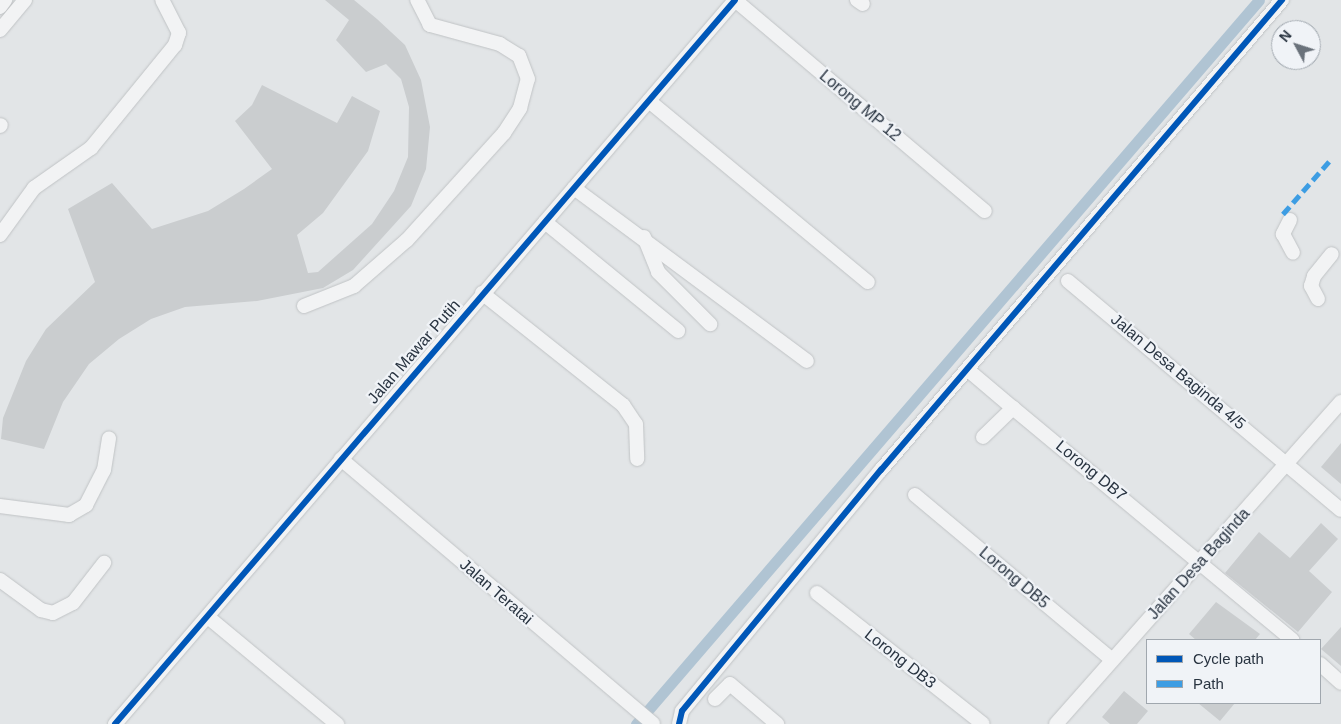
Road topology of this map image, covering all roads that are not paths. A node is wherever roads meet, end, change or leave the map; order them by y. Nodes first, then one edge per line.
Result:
1 (6, 0) edge
2 (25, 0) edge
3 (162, 0) edge
4 (417, 0) edge
5 (735, 0) edge
6 (1282, 0) edge
7 (0, 7) edge
8 (5, 15) edge
9 (0, 30) edge
10 (649, 101) junction
11 (574, 188) junction
12 (985, 211) dead end
13 (1290, 220) dead end
14 (545, 222) junction
15 (0, 236) edge
16 (644, 237) junction
17 (1293, 254) dead end
18 (1332, 254) dead end
19 (1068, 281) dead end
20 (868, 282) dead end
21 (482, 294) junction
22 (1318, 300) dead end
23 (304, 306) dead end
24 (710, 324) dead end
25 (678, 331) dead end
26 (807, 361) dead end
27 (968, 370) junction
28 (1341, 402) edge
29 (1013, 408) junction
30 (983, 437) dead end
31 (109, 438) dead end
32 (341, 459) junction
33 (636, 459) dead end
34 (1288, 464) junction
35 (915, 495) dead end
36 (0, 506) edge
37 (1341, 510) edge
38 (1201, 561) junction
39 (104, 564) dead end
40 (0, 580) edge
41 (817, 593) dead end
42 (208, 617) junction
43 (1291, 639) edge
44 (1112, 660) junction
45 (1321, 665) edge
46 (1341, 682) edge
47 (715, 699) dead end
48 (115, 724) edge
49 (337, 724) edge
50 (653, 724) edge
51 (680, 724) edge
52 (777, 724) edge
53 (983, 724) edge
54 (1056, 724) edge

1 - 7 street
2 - 8 street
3 - 15 street
4 - 23 street
5 - 10 street, Jalan Mawar Putih
5 - 12 street, Lorong MP 12
6 - 27 street
8 - 9 street
10 - 11 street, Jalan Mawar Putih
10 - 20 street
11 - 14 street, Jalan Mawar Putih
11 - 16 street
13 - 17 street
14 - 21 street, Jalan Mawar Putih
14 - 25 street
16 - 24 street
16 - 26 street
18 - 22 street
19 - 34 street, Jalan Desa Baginda 4/5
21 - 32 street, Jalan Mawar Putih
21 - 33 street
27 - 29 street, Lorong DB7
27 - 51 street
28 - 34 street, Jalan Desa Baginda
29 - 30 street
29 - 38 street, Lorong DB7
31 - 36 street
32 - 42 street, Jalan Mawar Putih
32 - 50 street, Jalan Teratai
34 - 37 street, Jalan Desa Baginda 4/5
34 - 38 street, Jalan Desa Baginda
35 - 44 street, Lorong DB5
38 - 43 street, Lorong DB7
38 - 44 street, Jalan Desa Baginda
39 - 40 street
41 - 53 street, Lorong DB3
42 - 48 street, Jalan Mawar Putih
42 - 49 street
44 - 54 street, Jalan Desa Baginda
45 - 46 street
47 - 52 street

